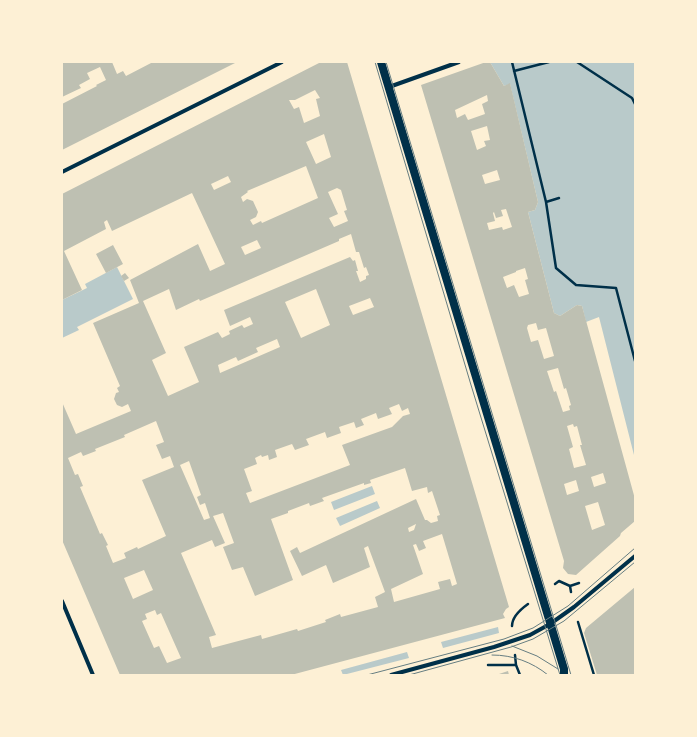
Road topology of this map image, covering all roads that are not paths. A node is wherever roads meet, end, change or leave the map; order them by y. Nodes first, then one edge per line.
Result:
1 (282, 62) edge
2 (381, 62) edge
3 (459, 62) edge
4 (389, 87) junction
5 (62, 172) edge
6 (635, 556) edge
7 (62, 601) edge
8 (550, 624) junction
9 (565, 673) edge
10 (93, 675) edge
11 (391, 675) edge

1 - 5 street
2 - 4 main road
3 - 4 street
4 - 8 main road
6 - 8 street
7 - 10 street
8 - 9 main road
8 - 11 street

